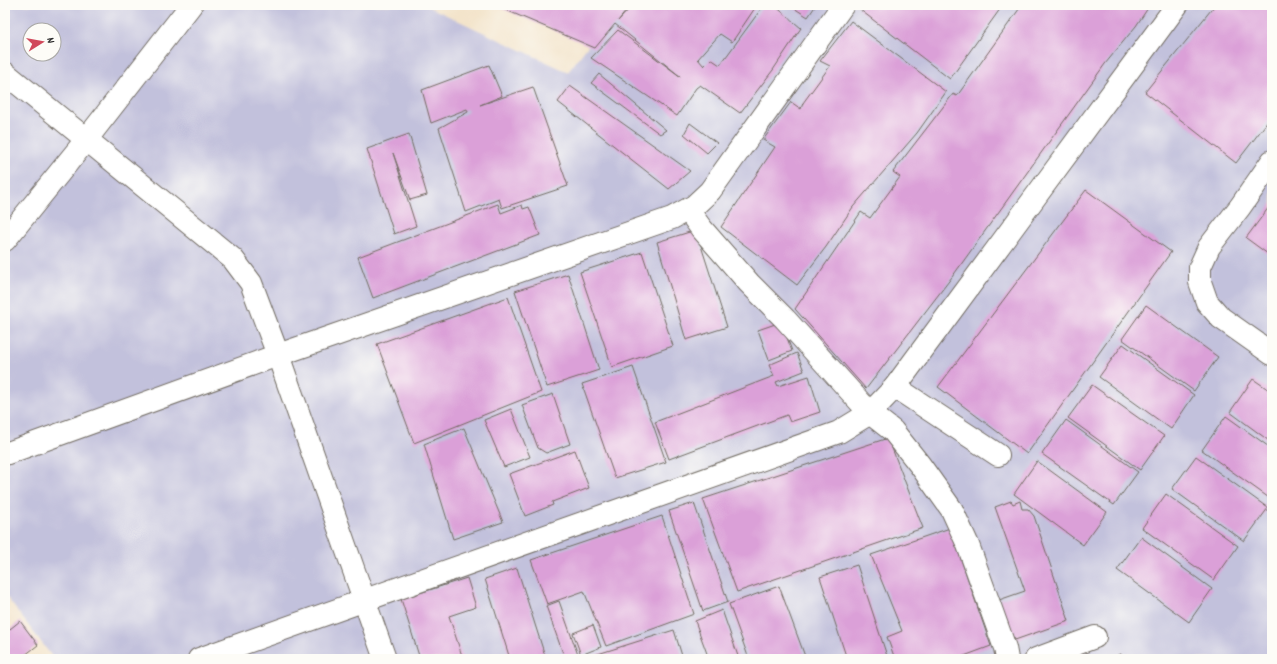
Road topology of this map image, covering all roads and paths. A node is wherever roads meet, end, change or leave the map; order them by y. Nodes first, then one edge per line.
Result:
1 (191, 5) edge
2 (843, 5) edge
3 (1176, 5) edge
4 (5, 73) edge
5 (86, 140) junction
6 (1272, 161) edge
7 (688, 210) junction
8 (5, 240) edge
9 (1272, 354) edge
10 (278, 355) junction
11 (895, 387) junction
12 (870, 413) junction
13 (5, 454) edge
14 (998, 455) dead end
15 (364, 600) junction
16 (1095, 637) dead end
17 (200, 659) edge
18 (385, 659) edge
19 (1007, 659) edge
20 (1036, 659) edge

1 - 5 lane
2 - 7 lane
3 - 11 lane
4 - 5 lane
5 - 8 lane
5 - 10 lane
6 - 9 lane
7 - 10 lane
7 - 12 lane
10 - 13 lane
10 - 15 lane
11 - 12 lane
11 - 14 lane
12 - 15 lane
12 - 19 lane
15 - 17 lane
15 - 18 lane
16 - 20 lane

